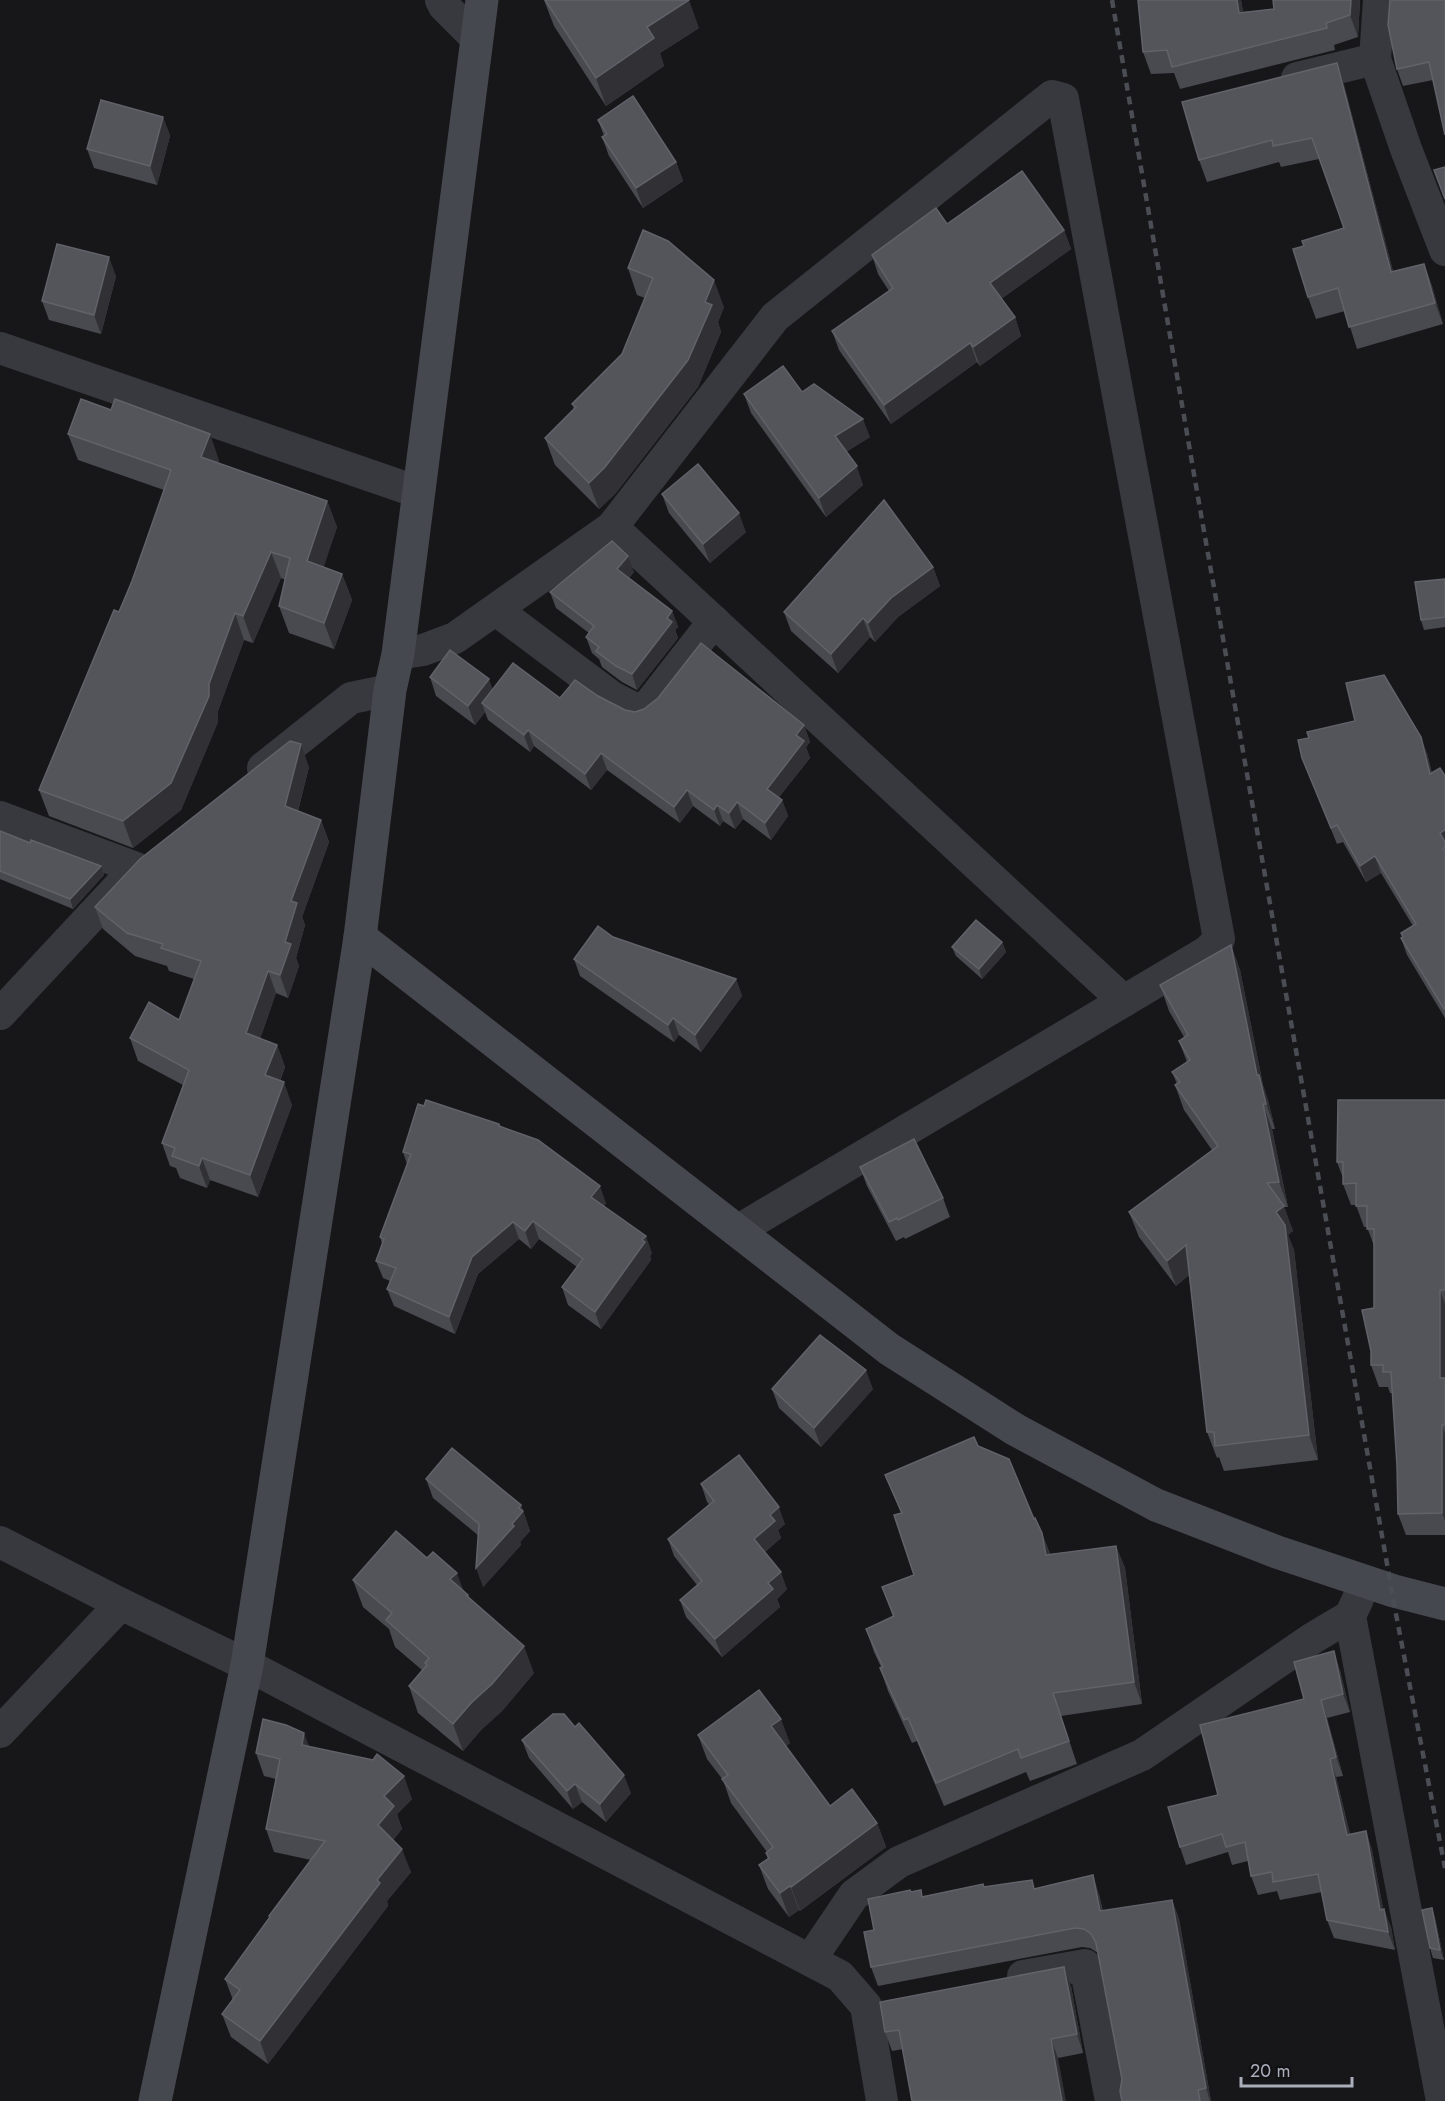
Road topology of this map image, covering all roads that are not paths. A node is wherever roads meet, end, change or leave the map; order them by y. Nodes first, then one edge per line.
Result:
1 (441, 0) edge
2 (482, 0) edge
3 (1379, 0) edge
4 (477, 39) junction
5 (1374, 59) junction
6 (1272, 85) edge
7 (1445, 250) edge
8 (0, 348) edge
9 (418, 492) junction
10 (612, 527) junction
11 (496, 610) junction
12 (714, 621) junction
13 (398, 654) junction
14 (390, 690) junction
15 (239, 787) edge
16 (0, 818) edge
17 (360, 937) junction
18 (1124, 1000) junction
19 (0, 1014) edge
20 (737, 1231) junction
21 (0, 1542) edge
22 (1356, 1578) junction
23 (121, 1604) junction
24 (1445, 1604) edge
25 (1350, 1616) junction
26 (247, 1665) junction
27 (0, 1732) edge
28 (810, 1960) junction
29 (993, 1982) edge
30 (155, 2101) edge
31 (882, 2101) edge
32 (1111, 2101) edge
33 (1442, 2101) edge

1 - 4 street
2 - 4 street
3 - 5 street
4 - 9 street
5 - 6 street
5 - 7 street
8 - 9 street
9 - 13 street
10 - 11 street
10 - 12 street
10 - 18 street
11 - 12 street
11 - 13 street
12 - 18 street
13 - 14 street
14 - 15 street
14 - 17 street
16 - 19 street
17 - 20 street
17 - 26 street
18 - 20 street
20 - 22 street
21 - 23 street
22 - 24 street
22 - 25 street
23 - 26 street
23 - 27 street
25 - 28 street
25 - 33 street
26 - 28 street
26 - 30 street
28 - 31 street
29 - 32 street

